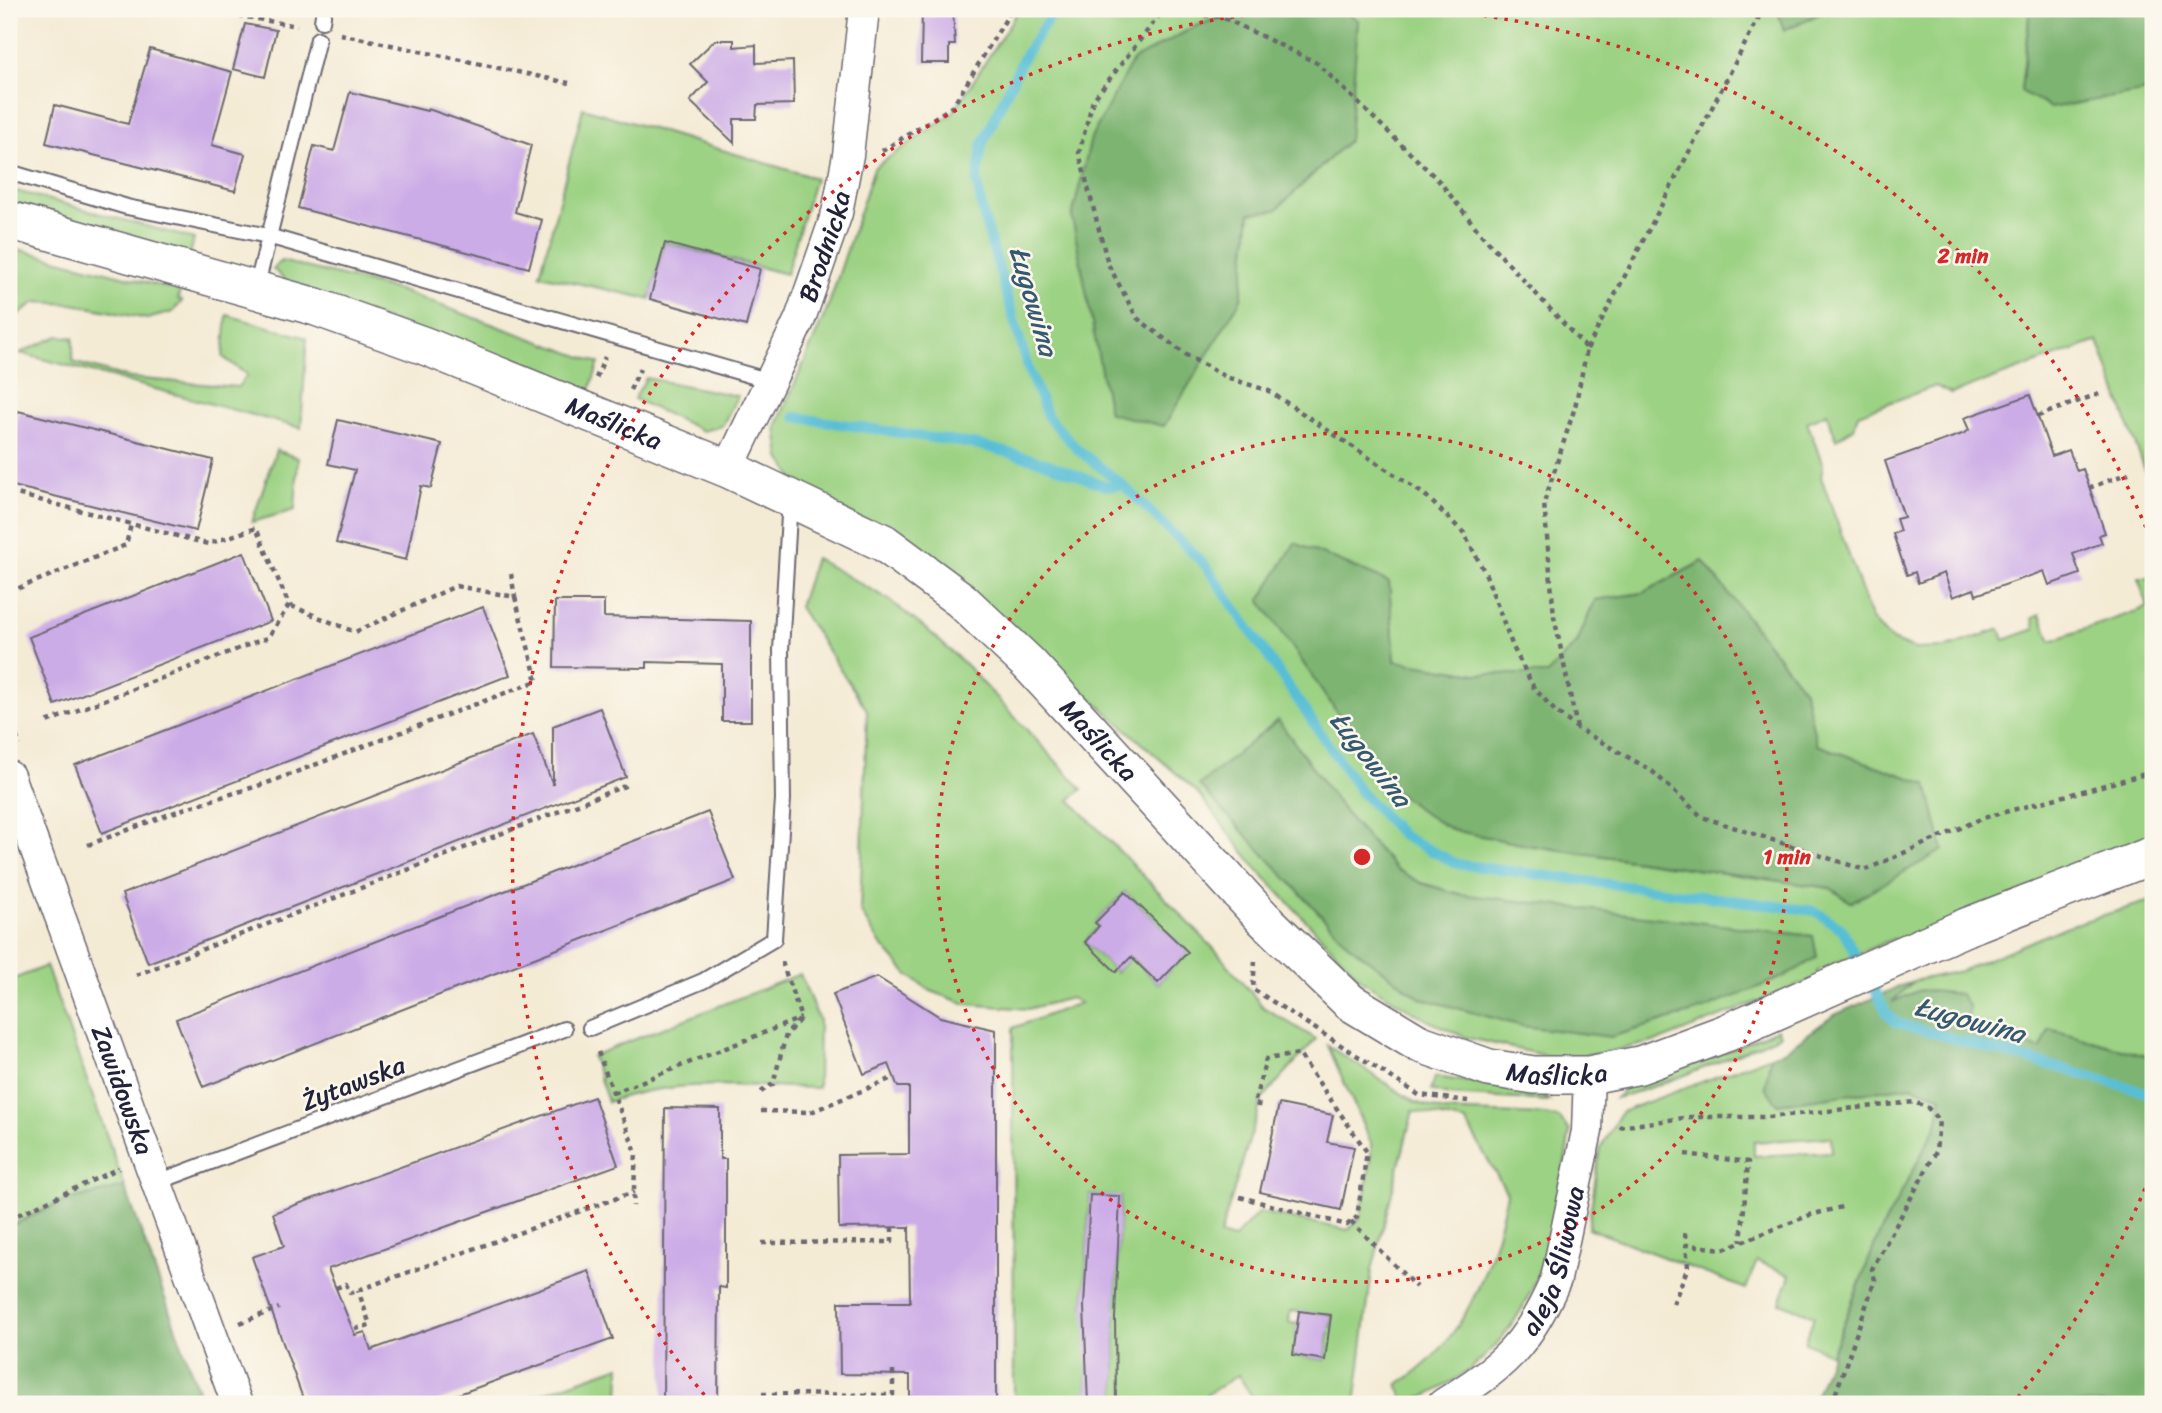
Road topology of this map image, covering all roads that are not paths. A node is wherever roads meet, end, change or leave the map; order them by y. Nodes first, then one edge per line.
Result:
1 (864, 9) edge
2 (318, 39) dead end
3 (9, 173) edge
4 (9, 220) edge
5 (268, 236) junction
6 (255, 291) junction
7 (770, 380) junction
8 (728, 469) junction
9 (790, 498) junction
10 (9, 776) edge
11 (2153, 855) edge
12 (590, 1028) dead end
13 (564, 1029) dead end
14 (1589, 1075) junction
15 (153, 1169) junction
16 (237, 1404) edge
17 (1443, 1404) edge

1 - 7 street, Brodnicka
2 - 5 lane
3 - 5 lane
4 - 6 street, Maślicka
5 - 6 lane
5 - 7 lane
6 - 8 street, Maślicka
7 - 8 street, Brodnicka
8 - 9 street, Maślicka
9 - 12 lane
9 - 14 street, Maślicka
10 - 15 street, Zawidowska
11 - 14 street, Maślicka
13 - 15 lane, Żytawska
14 - 17 street, aleja Śliwowa
15 - 16 street, Zawidowska

